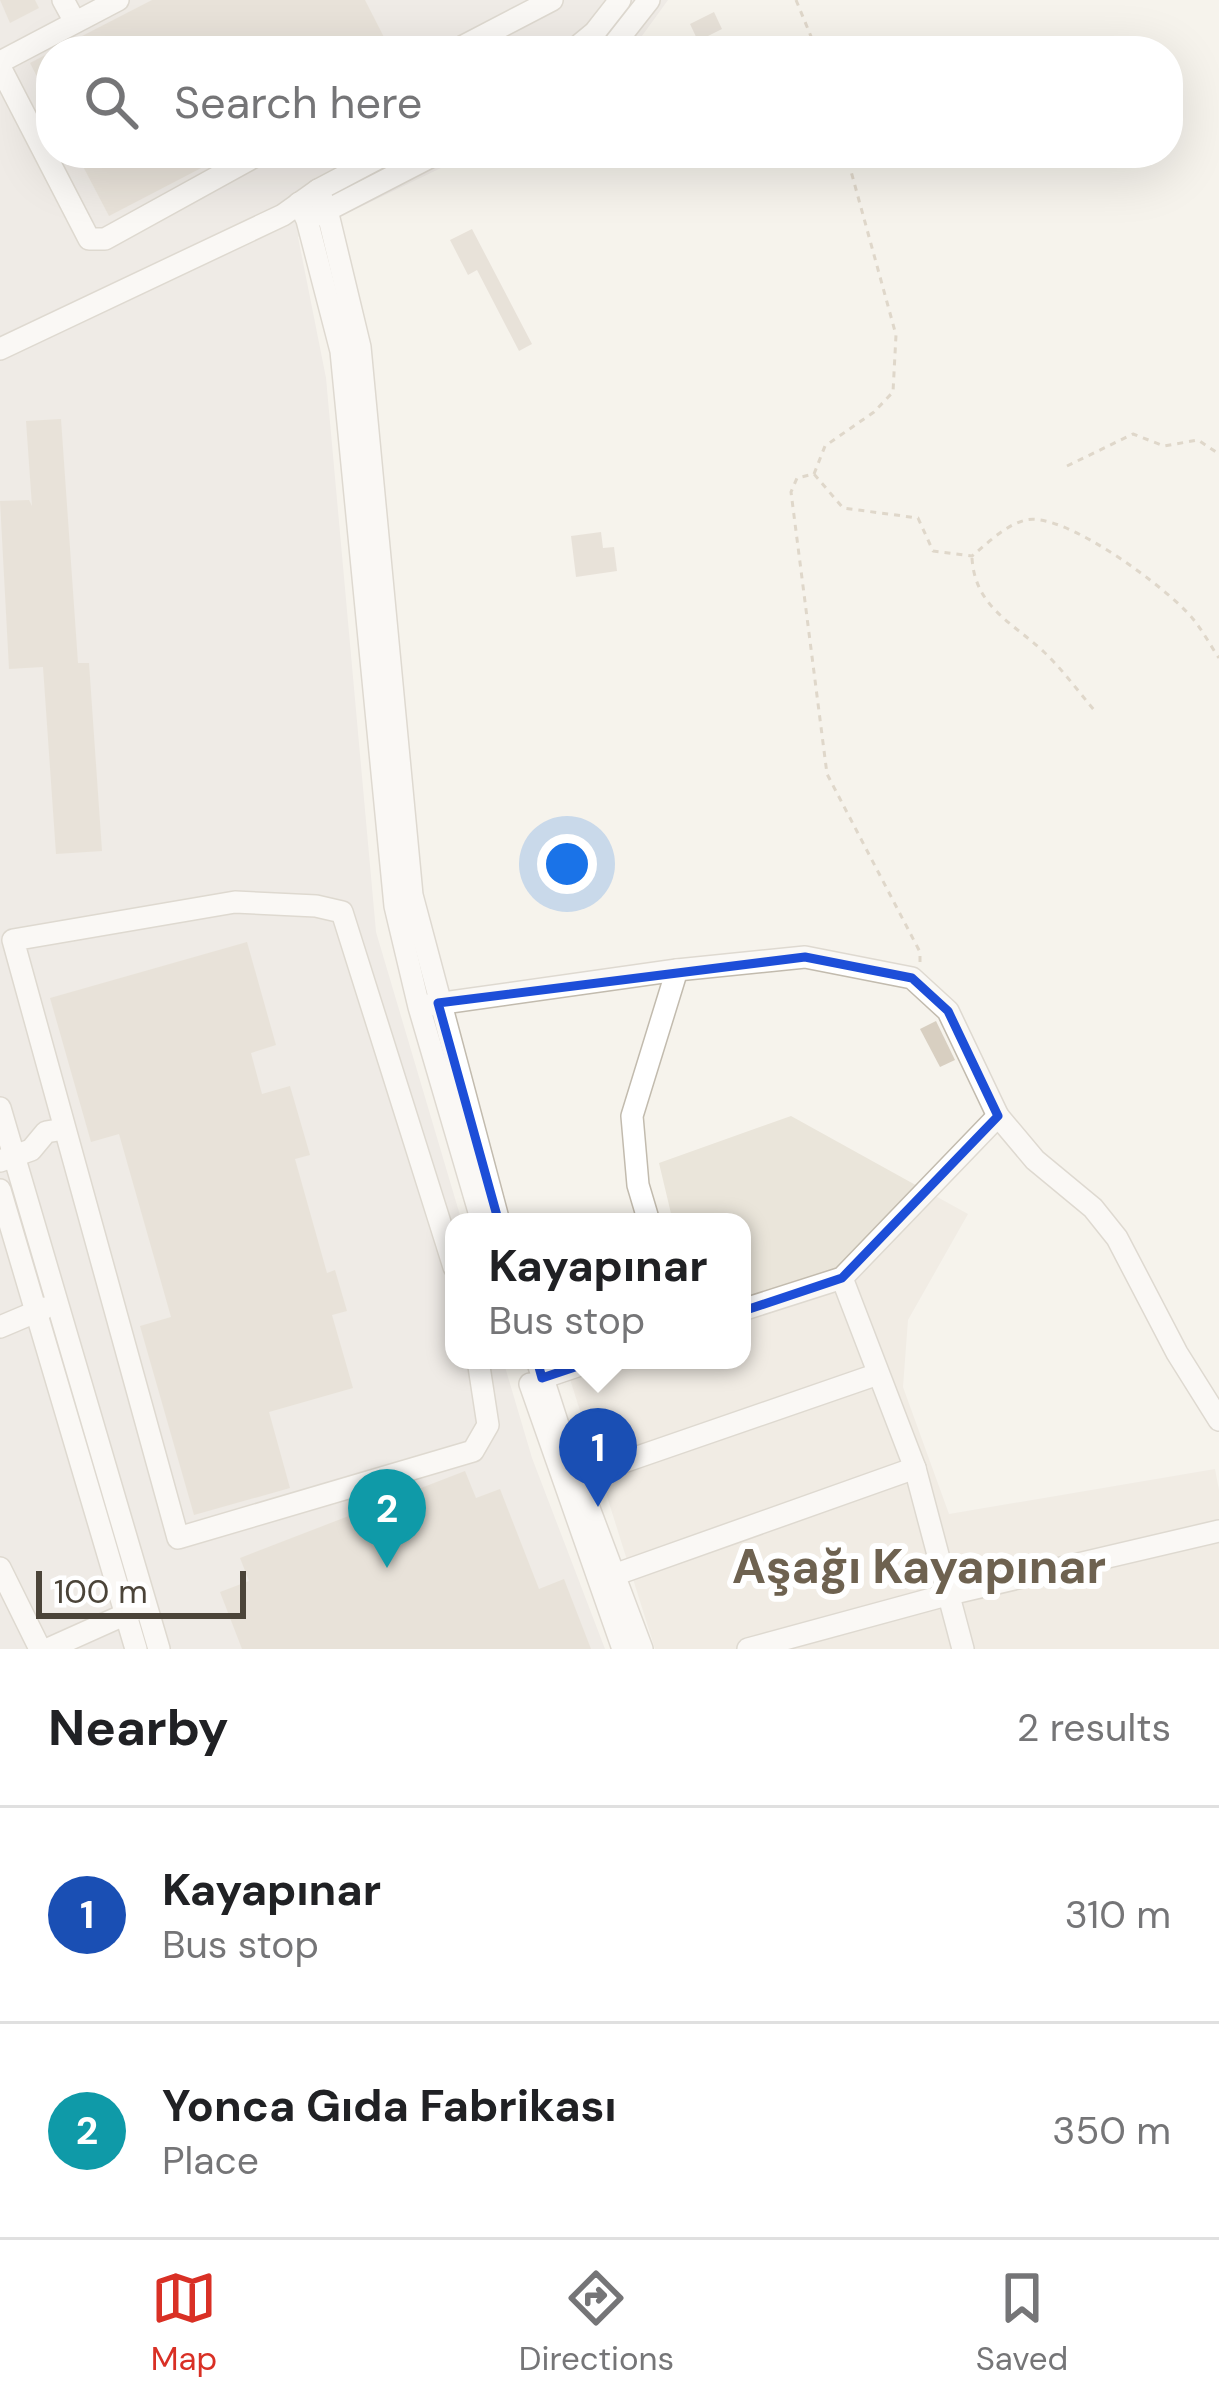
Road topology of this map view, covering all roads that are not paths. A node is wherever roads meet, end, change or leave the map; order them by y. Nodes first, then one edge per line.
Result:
1 (63, 0) edge
2 (118, 0) edge
3 (552, 0) edge
4 (620, 0) edge
5 (649, 0) edge
6 (75, 22) junction
7 (50, 36) edge
8 (483, 36) edge
9 (590, 36) edge
10 (621, 36) edge
11 (36, 44) edge
12 (0, 64) edge
13 (36, 136) edge
14 (52, 168) edge
15 (234, 168) edge
16 (366, 168) edge
17 (402, 168) edge
18 (307, 208) junction
19 (0, 349) edge
20 (677, 970) junction
21 (428, 1005) junction
22 (0, 1108) edge
23 (998, 1116) junction
24 (64, 1129) junction
25 (15, 1155) edge
26 (71, 1155) junction
27 (0, 1190) edge
28 (480, 1213) edge
29 (496, 1213) edge
30 (646, 1213) edge
31 (445, 1238) edge
32 (842, 1277) junction
33 (58, 1305) junction
34 (751, 1307) edge
35 (34, 1311) junction
36 (0, 1327) edge
37 (479, 1369) edge
38 (526, 1369) edge
39 (540, 1369) edge
40 (878, 1374) junction
41 (1219, 1420) edge
42 (915, 1468) junction
43 (577, 1478) junction
44 (1219, 1531) edge
45 (0, 1568) edge
46 (614, 1575) junction
47 (950, 1594) junction
48 (135, 1610) junction
49 (44, 1649) edge
50 (136, 1649) edge
51 (159, 1649) edge
52 (622, 1649) edge
53 (643, 1649) edge
54 (748, 1649) edge
55 (963, 1649) edge

1 - 6 street
2 - 6 street
3 - 8 street
4 - 9 street
5 - 10 street
6 - 7 street
11 - 12 street
12 - 13 street
14 - 15 street
16 - 18 street
17 - 18 street
18 - 19 street
18 - 21 street
20 - 21 street
20 - 23 street
20 - 30 street
21 - 28 street
21 - 29 street
22 - 25 street
23 - 32 street
23 - 41 street
24 - 25 street
24 - 26 street
24 - 31 street
25 - 26 street
25 - 33 street
26 - 37 street
27 - 35 street
32 - 34 street
32 - 40 street
33 - 35 street
33 - 48 street
35 - 36 street
35 - 48 street
38 - 52 street
39 - 43 street
40 - 42 street
40 - 43 street
42 - 46 street
42 - 47 street
43 - 46 street
44 - 47 street
45 - 49 street
46 - 53 street
47 - 54 street
47 - 55 street
48 - 49 street
48 - 50 street
48 - 51 street

